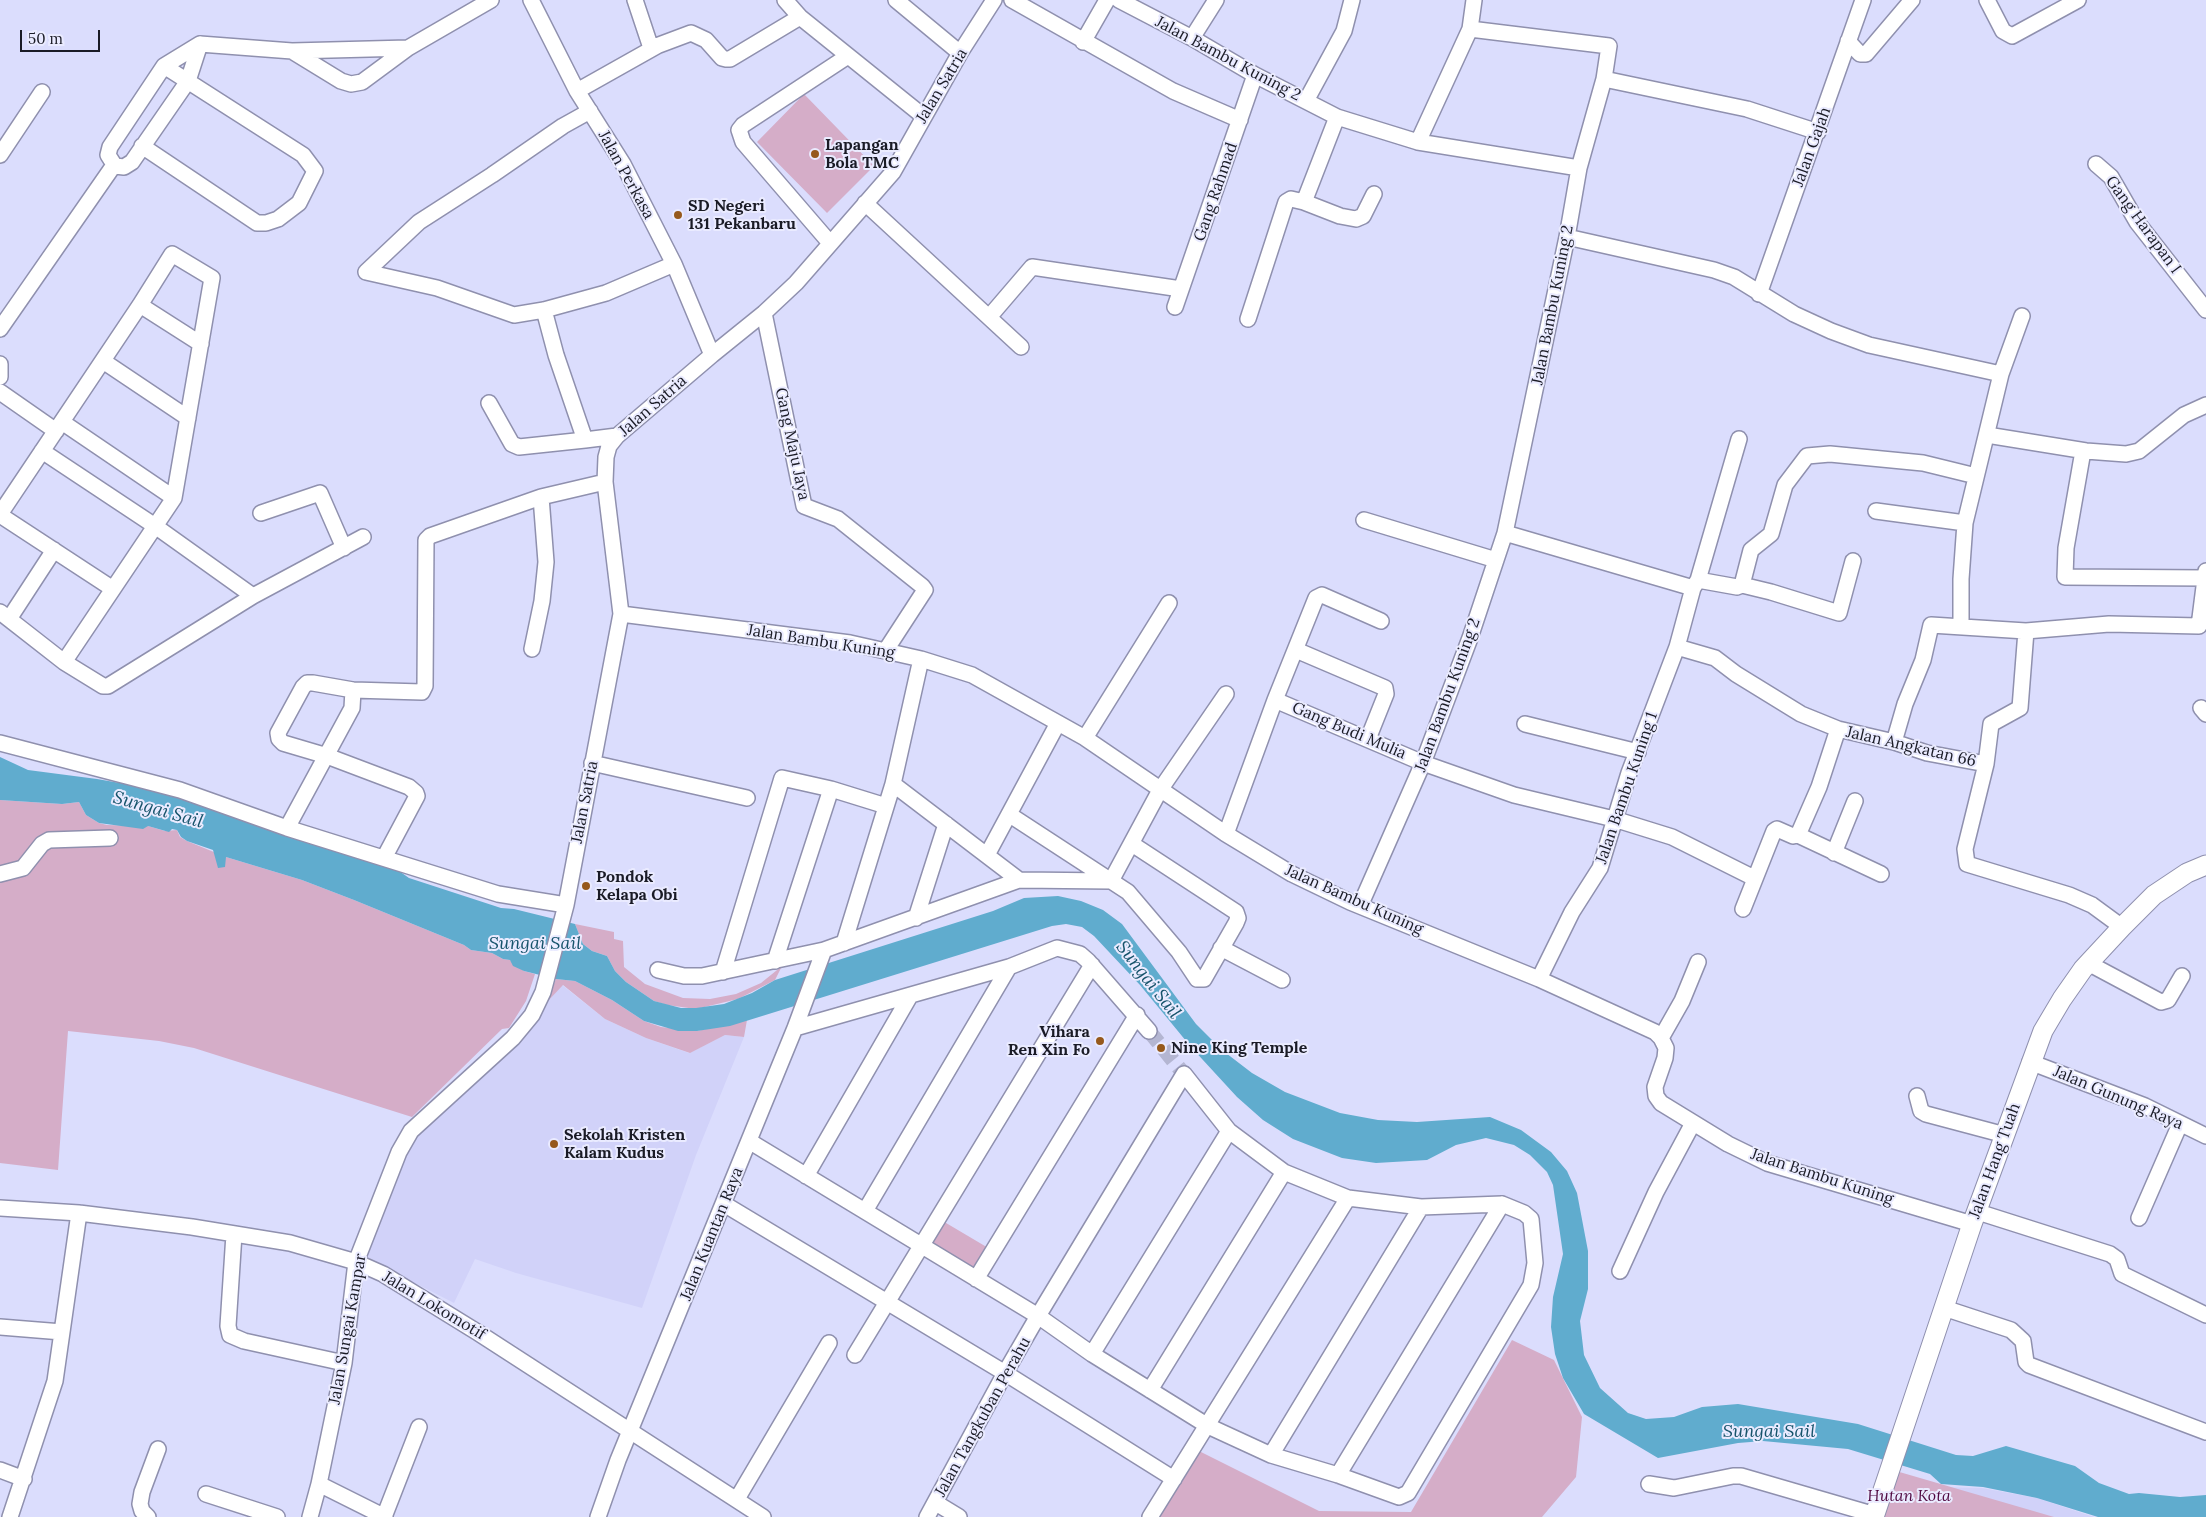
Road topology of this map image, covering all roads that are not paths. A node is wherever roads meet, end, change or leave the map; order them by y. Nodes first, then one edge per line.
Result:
1 (491, 0) edge
2 (531, 0) edge
3 (636, 0) edge
4 (785, 0) edge
5 (896, 0) edge
6 (994, 0) edge
7 (1012, 0) edge
8 (1107, 0) edge
9 (1119, 0) edge
10 (1216, 0) edge
11 (1352, 0) edge
12 (1474, 0) edge
13 (1863, 0) edge
14 (1912, 0) edge
15 (1987, 0) edge
16 (2078, 0) edge
17 (800, 17) junction
18 (1470, 29) junction
19 (1192, 38) junction
20 (1848, 41) junction
21 (1082, 42) junction
22 (200, 44) junction
23 (657, 46) junction
24 (408, 48) junction
25 (292, 50) junction
26 (960, 53) junction
27 (848, 56) junction
28 (164, 66) junction
29 (1255, 76) junction
30 (1604, 79) junction
31 (188, 81) junction
32 (577, 91) junction
33 (42, 92) dead end
34 (1306, 101) junction
35 (590, 111) junction
36 (923, 116) junction
37 (1337, 117) junction
38 (1240, 120) junction
39 (1818, 132) junction
40 (1418, 142) junction
41 (142, 146) junction
42 (0, 155) edge
43 (2096, 164) dead end
44 (114, 165) junction
45 (1579, 168) junction
46 (1374, 194) dead end
47 (1304, 202) junction
48 (864, 203) junction
49 (1567, 237) junction
50 (830, 243) junction
51 (674, 264) junction
52 (1182, 289) junction
53 (1759, 294) junction
54 (140, 305) junction
55 (1175, 307) dead end
56 (544, 310) junction
57 (2206, 310) edge
58 (764, 313) junction
59 (990, 316) junction
60 (2022, 316) dead end
61 (1248, 319) dead end
62 (0, 329) edge
63 (201, 344) junction
64 (1021, 347) dead end
65 (712, 355) junction
66 (103, 361) junction
67 (0, 364) edge
68 (2001, 374) junction
69 (0, 377) edge
70 (0, 392) edge
71 (489, 403) dead end
72 (2206, 405) edge
73 (188, 418) junction
74 (59, 426) junction
75 (1987, 435) junction
76 (617, 436) junction
77 (1739, 439) dead end
78 (585, 440) junction
79 (42, 451) junction
80 (2083, 451) junction
81 (1976, 476) junction
82 (605, 482) junction
83 (541, 497) junction
84 (174, 498) junction
85 (1876, 511) dead end
86 (262, 513) dead end
87 (0, 515) edge
88 (1364, 520) dead end
89 (1965, 524) junction
90 (156, 526) junction
91 (1505, 533) junction
92 (363, 537) dead end
93 (344, 548) junction
94 (54, 550) junction
95 (1496, 560) junction
96 (1853, 561) dead end
97 (2205, 575) edge
98 (1696, 584) junction
99 (1742, 585) junction
100 (113, 588) junction
101 (254, 596) junction
102 (1168, 603) dead end
103 (620, 614) junction
104 (5, 616) edge
105 (1381, 621) dead end
106 (1961, 627) junction
107 (2026, 631) junction
108 (1677, 647) junction
109 (532, 649) dead end
110 (886, 650) junction
111 (1296, 650) junction
112 (921, 659) junction
113 (64, 662) junction
114 (353, 690) junction
115 (1226, 694) dead end
116 (1275, 700) junction
117 (1058, 723) junction
118 (1525, 724) dead end
119 (1838, 729) junction
120 (1085, 738) junction
121 (1368, 739) junction
122 (1894, 742) junction
123 (0, 743) edge
124 (1638, 752) junction
125 (327, 756) junction
126 (592, 763) junction
127 (1423, 763) junction
128 (1986, 764) junction
129 (893, 784) junction
130 (831, 789) junction
131 (1160, 790) junction
132 (747, 798) dead end
133 (1855, 801) dead end
134 (886, 806) junction
135 (1010, 815) junction
136 (1614, 819) junction
137 (946, 824) junction
138 (287, 828) junction
139 (1226, 834) junction
140 (1798, 835) junction
141 (110, 838) dead end
142 (1132, 844) junction
143 (1834, 853) junction
144 (987, 855) junction
145 (384, 858) junction
146 (2206, 866) edge
147 (0, 874) edge
148 (1882, 874) dead end
149 (1754, 878) junction
150 (1020, 880) junction
151 (1111, 881) junction
152 (1360, 906) junction
153 (1743, 909) dead end
154 (565, 910) junction
155 (916, 918) junction
156 (2122, 927) junction
157 (844, 943) junction
158 (1221, 948) junction
159 (823, 954) junction
160 (775, 961) junction
161 (1698, 962) dead end
162 (2088, 963) junction
163 (1092, 965) junction
164 (1010, 967) junction
165 (658, 970) dead end
166 (723, 972) junction
167 (2182, 976) dead end
168 (1282, 980) dead end
169 (1539, 980) junction
170 (543, 992) joint
171 (910, 996) junction
172 (1137, 1015) junction
173 (795, 1028) junction
174 (1149, 1031) tunnel mouth
175 (1661, 1038) junction
176 (2030, 1062) junction
177 (1917, 1096) dead end
178 (1692, 1123) junction
179 (2180, 1124) junction
180 (1229, 1131) junction
181 (2005, 1135) junction
182 (2206, 1136) edge
183 (749, 1141) junction
184 (1284, 1172) junction
185 (806, 1176) junction
186 (1348, 1198) junction
187 (724, 1204) junction
188 (1502, 1204) junction
189 (1421, 1207) junction
190 (0, 1208) edge
191 (865, 1212) junction
192 (79, 1213) junction
193 (1975, 1218) junction
194 (2139, 1218) dead end
195 (234, 1234) junction
196 (922, 1246) junction
197 (356, 1262) junction
198 (1620, 1271) dead end
199 (976, 1279) junction
200 (888, 1302) junction
201 (1944, 1308) junction
202 (2206, 1315) edge
203 (1038, 1316) junction
204 (0, 1327) edge
205 (62, 1332) junction
206 (829, 1343) dead end
207 (1092, 1354) junction
208 (856, 1355) dead end
209 (344, 1363) junction
210 (1005, 1373) junction
211 (1150, 1390) junction
212 (1208, 1426) junction
213 (419, 1427) dead end
214 (632, 1431) junction
215 (2206, 1432) edge
216 (158, 1449) dead end
217 (1271, 1455) junction
218 (0, 1470) edge
219 (1338, 1475) junction
220 (24, 1479) junction
221 (1174, 1479) junction
222 (319, 1484) junction
223 (1649, 1484) dead end
224 (206, 1494) dead end
225 (737, 1499) junction
226 (936, 1503) junction
227 (1875, 1516) edge
228 (10, 1517) edge
229 (148, 1517) edge
230 (277, 1517) edge
231 (310, 1517) edge
232 (385, 1517) edge
233 (598, 1517) edge
234 (763, 1517) edge
235 (927, 1517) edge
236 (959, 1517) edge
237 (1150, 1517) edge

1 - 24 street
2 - 32 street, Jalan Perkasa
3 - 23 street
4 - 17 street
5 - 26 street
6 - 26 street, Jalan Satria
7 - 21 street
8 - 21 street
9 - 19 street, Jalan Bambu Kuning 2
10 - 19 street
11 - 34 street
12 - 18 street
13 - 20 street, Jalan Gajah
14 - 20 street
15 - 16 street
17 - 23 street
17 - 27 street
18 - 30 street
18 - 40 street
19 - 29 street, Jalan Bambu Kuning 2
20 - 39 street, Jalan Gajah
21 - 38 street
22 - 25 street
22 - 28 street
22 - 31 street
23 - 32 street
24 - 25 street
24 - 25 street
26 - 36 street, Jalan Satria
27 - 36 street
27 - 50 street
28 - 31 street
28 - 44 street
29 - 34 street, Jalan Bambu Kuning 2
29 - 38 street, Gang Rahmad
30 - 39 street
30 - 45 street
31 - 41 street
31 - 41 street
32 - 35 street, Jalan Perkasa
33 - 42 street
34 - 37 street, Jalan Bambu Kuning 2
35 - 51 street, Jalan Perkasa
35 - 56 street
36 - 48 street, Jalan Satria
37 - 40 street, Jalan Bambu Kuning 2
37 - 47 street
38 - 52 street, Gang Rahmad
39 - 53 street, Jalan Gajah
40 - 45 street, Jalan Bambu Kuning 2
41 - 44 street
43 - 57 street, Gang Harapan I
44 - 62 street
45 - 49 street, Jalan Bambu Kuning 2
46 - 47 street
47 - 61 street
48 - 50 street, Jalan Satria
48 - 59 street
49 - 53 street
49 - 91 street, Jalan Bambu Kuning 2
50 - 58 street, Jalan Satria
51 - 56 street
51 - 65 street, Jalan Perkasa
52 - 55 street, Gang Rahmad
52 - 59 street
53 - 68 street
54 - 63 street
54 - 63 street
54 - 66 street
56 - 78 street
58 - 65 street, Jalan Satria
58 - 110 street, Gang Maju Jaya
59 - 64 street
60 - 68 street
63 - 73 street
65 - 76 street, Jalan Satria
66 - 73 street
66 - 74 street
67 - 69 street
68 - 75 street
70 - 74 street
71 - 78 street
72 - 80 street
73 - 84 street
74 - 79 street
74 - 84 street
75 - 80 street
75 - 81 street
76 - 78 street
76 - 82 street, Jalan Satria
77 - 98 street, Jalan Bambu Kuning 1
79 - 87 street
79 - 90 street
80 - 97 street
81 - 89 street
81 - 99 street
82 - 83 street
82 - 103 street, Jalan Satria
83 - 109 street
83 - 114 street
84 - 90 street
85 - 89 street
86 - 93 street
87 - 94 street
88 - 95 street
89 - 106 street
90 - 100 street
90 - 101 street
91 - 95 street, Jalan Bambu Kuning 2
91 - 98 street
92 - 93 street
93 - 101 street
94 - 100 street
94 - 104 street
95 - 127 street, Jalan Bambu Kuning 2
96 - 99 street
97 - 107 street
98 - 99 street
98 - 108 street, Jalan Bambu Kuning 1
100 - 113 street
101 - 113 street
102 - 120 street
103 - 110 street, Jalan Bambu Kuning
103 - 126 street, Jalan Satria
104 - 113 street
105 - 111 street
106 - 107 street
106 - 122 street
107 - 128 street
108 - 119 street, Jalan Angkatan 66
108 - 124 street, Jalan Bambu Kuning 1
110 - 112 street, Jalan Bambu Kuning
111 - 116 street
111 - 121 street
112 - 117 street, Jalan Bambu Kuning
112 - 129 street
114 - 125 street
114 - 125 street
115 - 131 street
116 - 121 street, Gang Budi Mulia
116 - 139 street
117 - 120 street, Jalan Bambu Kuning
117 - 135 street
118 - 124 street
119 - 122 street, Jalan Angkatan 66
119 - 140 street
120 - 131 street, Jalan Bambu Kuning
121 - 127 street, Gang Budi Mulia
122 - 128 street, Jalan Angkatan 66
123 - 138 street
124 - 136 street, Jalan Bambu Kuning 1
125 - 138 street
125 - 145 street
126 - 132 street
126 - 154 street, Jalan Satria
127 - 136 street, Gang Budi Mulia
127 - 152 street, Jalan Bambu Kuning 2
128 - 156 street, Jalan Angkatan 66
129 - 134 street
129 - 137 street
130 - 134 street
130 - 160 street
130 - 166 street
131 - 139 street, Jalan Bambu Kuning
131 - 142 street
133 - 143 street
134 - 157 street
135 - 144 street
135 - 151 street
136 - 149 street, Gang Budi Mulia
136 - 169 street, Jalan Bambu Kuning 1
137 - 144 street
137 - 155 street
138 - 145 street
139 - 152 street, Jalan Bambu Kuning
140 - 143 street
140 - 149 street
141 - 147 street
142 - 151 street
142 - 158 street
143 - 148 street
144 - 150 street
145 - 154 street
146 - 156 main road, Jalan Hang Tuah
149 - 153 street
150 - 151 street
150 - 155 street
151 - 158 street
152 - 169 street, Jalan Bambu Kuning
154 - 170 street, Jalan Satria
155 - 157 street
156 - 162 main road, Jalan Hang Tuah
157 - 159 street
158 - 168 street
159 - 160 street
159 - 173 street, Jalan Kuantan Raya
160 - 166 street
161 - 175 street
162 - 167 street
162 - 176 main road, Jalan Hang Tuah
163 - 164 street
163 - 172 street
163 - 196 street
164 - 171 street
164 - 191 street
165 - 166 street
169 - 175 street, Jalan Bambu Kuning
170 - 197 street, Jalan Sungai Kampar
171 - 173 street
171 - 185 street
172 - 174 street
172 - 199 street
173 - 183 street, Jalan Kuantan Raya
175 - 178 street, Jalan Bambu Kuning
176 - 179 street, Jalan Gunung Raya
176 - 181 main road, Jalan Hang Tuah
177 - 181 street
178 - 193 street, Jalan Bambu Kuning
178 - 198 street
179 - 182 street, Jalan Gunung Raya
179 - 194 street
180 - 184 street
180 - 203 street, Jalan Tangkuban Perahu
180 - 207 street
181 - 193 main road, Jalan Hang Tuah
183 - 185 street
183 - 187 street, Jalan Kuantan Raya
184 - 186 street
184 - 211 street
185 - 191 street
186 - 189 street
186 - 212 street
187 - 200 street
187 - 214 street, Jalan Kuantan Raya
188 - 189 street
188 - 219 street
188 - 219 street
189 - 217 street
190 - 192 street, Jalan Lokomotif
191 - 196 street
192 - 195 street, Jalan Lokomotif
192 - 205 street
193 - 201 main road, Jalan Hang Tuah
193 - 202 street, Jalan Bambu Kuning
195 - 197 street, Jalan Lokomotif
195 - 209 street
196 - 199 street
196 - 200 street
197 - 209 street, Jalan Sungai Kampar
197 - 214 street, Jalan Lokomotif
199 - 203 street
200 - 208 street
200 - 210 street
201 - 215 street
201 - 227 main road, Jalan Hang Tuah
203 - 207 street
203 - 210 street, Jalan Tangkuban Perahu
204 - 205 street
205 - 220 street
206 - 225 street
207 - 211 street
209 - 222 street, Jalan Sungai Kampar
210 - 221 street
210 - 226 street, Jalan Tangkuban Perahu
211 - 212 street
212 - 217 street
212 - 221 street
213 - 232 street
214 - 225 street, Jalan Lokomotif
214 - 233 street, Jalan Kuantan Raya
216 - 229 street
217 - 219 street
218 - 220 street
220 - 228 street
221 - 237 street
222 - 231 street, Jalan Sungai Kampar
222 - 232 street
223 - 227 street
224 - 230 street
225 - 234 street, Jalan Lokomotif
226 - 235 street, Jalan Tangkuban Perahu
226 - 236 street

